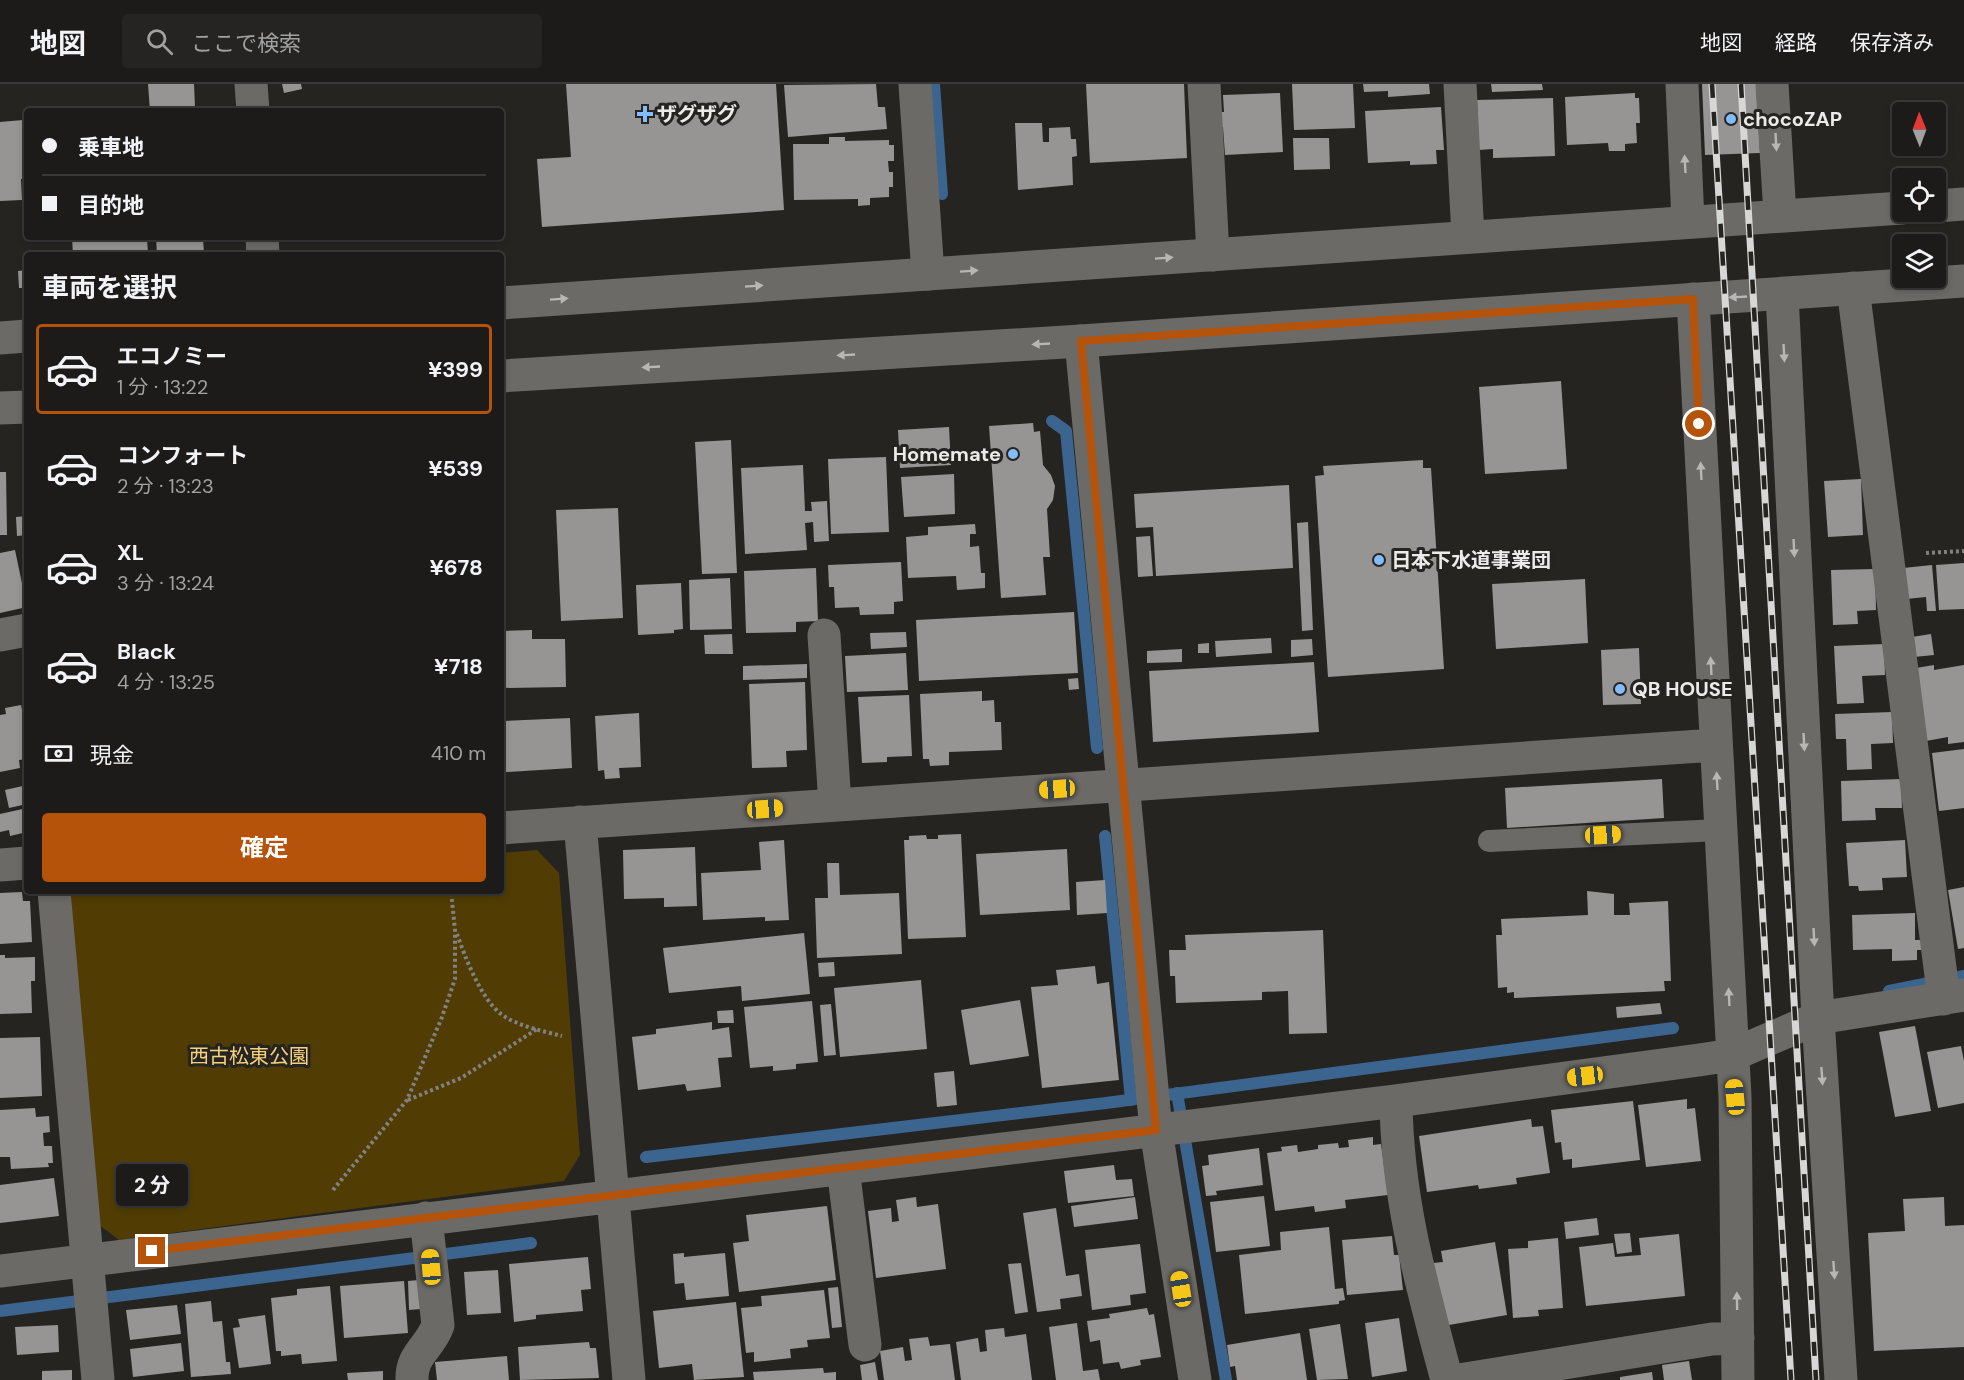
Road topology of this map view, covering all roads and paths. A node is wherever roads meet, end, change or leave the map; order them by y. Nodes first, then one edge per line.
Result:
1 (251, 84) edge
2 (915, 84) edge
3 (1204, 84) edge
4 (1460, 84) edge
5 (1682, 84) edge
6 (1772, 84) edge
7 (253, 108) edge
8 (1964, 204) edge
9 (1946, 205) edge
10 (1892, 209) edge
11 (1780, 215) junction
12 (1689, 222) junction
13 (1468, 237) junction
14 (1213, 255) junction
15 (928, 274) junction
16 (1964, 281) edge
17 (1853, 288) junction
18 (1782, 294) junction
19 (1693, 299) junction
20 (504, 303) edge
21 (24, 336) edge
22 (0, 338) edge
23 (1081, 341) junction
24 (504, 376) edge
25 (24, 406) edge
26 (0, 408) edge
27 (824, 635) dead end
28 (1715, 745) junction
29 (1124, 784) junction
30 (835, 805) junction
31 (580, 822) junction
32 (504, 828) edge
33 (1720, 830) junction
34 (1489, 841) dead end
35 (24, 863) edge
36 (0, 865) edge
37 (54, 894) edge
38 (451, 894) edge
39 (455, 930) junction
40 (1947, 987) edge
41 (1818, 1017) junction
42 (537, 1029) junction
43 (598, 1037) junction
44 (1732, 1055) junction
45 (407, 1100) junction
46 (1396, 1101) junction
47 (1166, 1115) junction
48 (843, 1168) junction
49 (613, 1196) junction
50 (328, 1230) junction
51 (429, 1243) junction
52 (0, 1271) edge
53 (90, 1285) junction
54 (1738, 1338) junction
55 (865, 1345) dead end
56 (98, 1380) edge
57 (412, 1380) edge
58 (629, 1380) edge
59 (1195, 1380) edge
60 (1461, 1380) edge
61 (1738, 1380) edge
62 (1841, 1380) edge

1 - 7 street
2 - 15 street
3 - 14 street
4 - 13 street
12 -> 5 street
6 -> 11 street
8 - 9 street
10 - 11 street
11 - 12 street
12 - 13 street
13 - 14 street
15 -> 14 street
20 -> 15 street
16 - 17 street
17 - 18 street
17 - 40 street
18 -> 19 street
18 -> 41 street
19 - 23 street
28 -> 19 street
21 - 22 street
23 -> 24 street
23 - 29 street
25 - 26 street
27 - 30 street
28 - 29 street
33 -> 28 street
29 - 30 street
29 - 47 street
30 - 31 street
31 - 32 street
31 - 43 street
33 - 34 lane
44 -> 33 street
35 - 36 street
37 - 53 street
38 - 39 path
39 - 42 path
39 - 45 path
40 - 41 street
41 - 44 street
41 -> 62 street
42 - 43 path
42 - 45 path
43 - 49 street
44 - 46 street
54 -> 44 street
45 - 50 path
46 - 47 street
46 - 60 street
47 - 48 street
47 - 59 street
48 - 49 street
48 - 55 street
49 - 51 street
49 - 58 street
50 - 51 street
50 - 53 street
51 - 57 street
52 - 53 street
53 - 56 street
54 - 60 street
54 - 61 street

